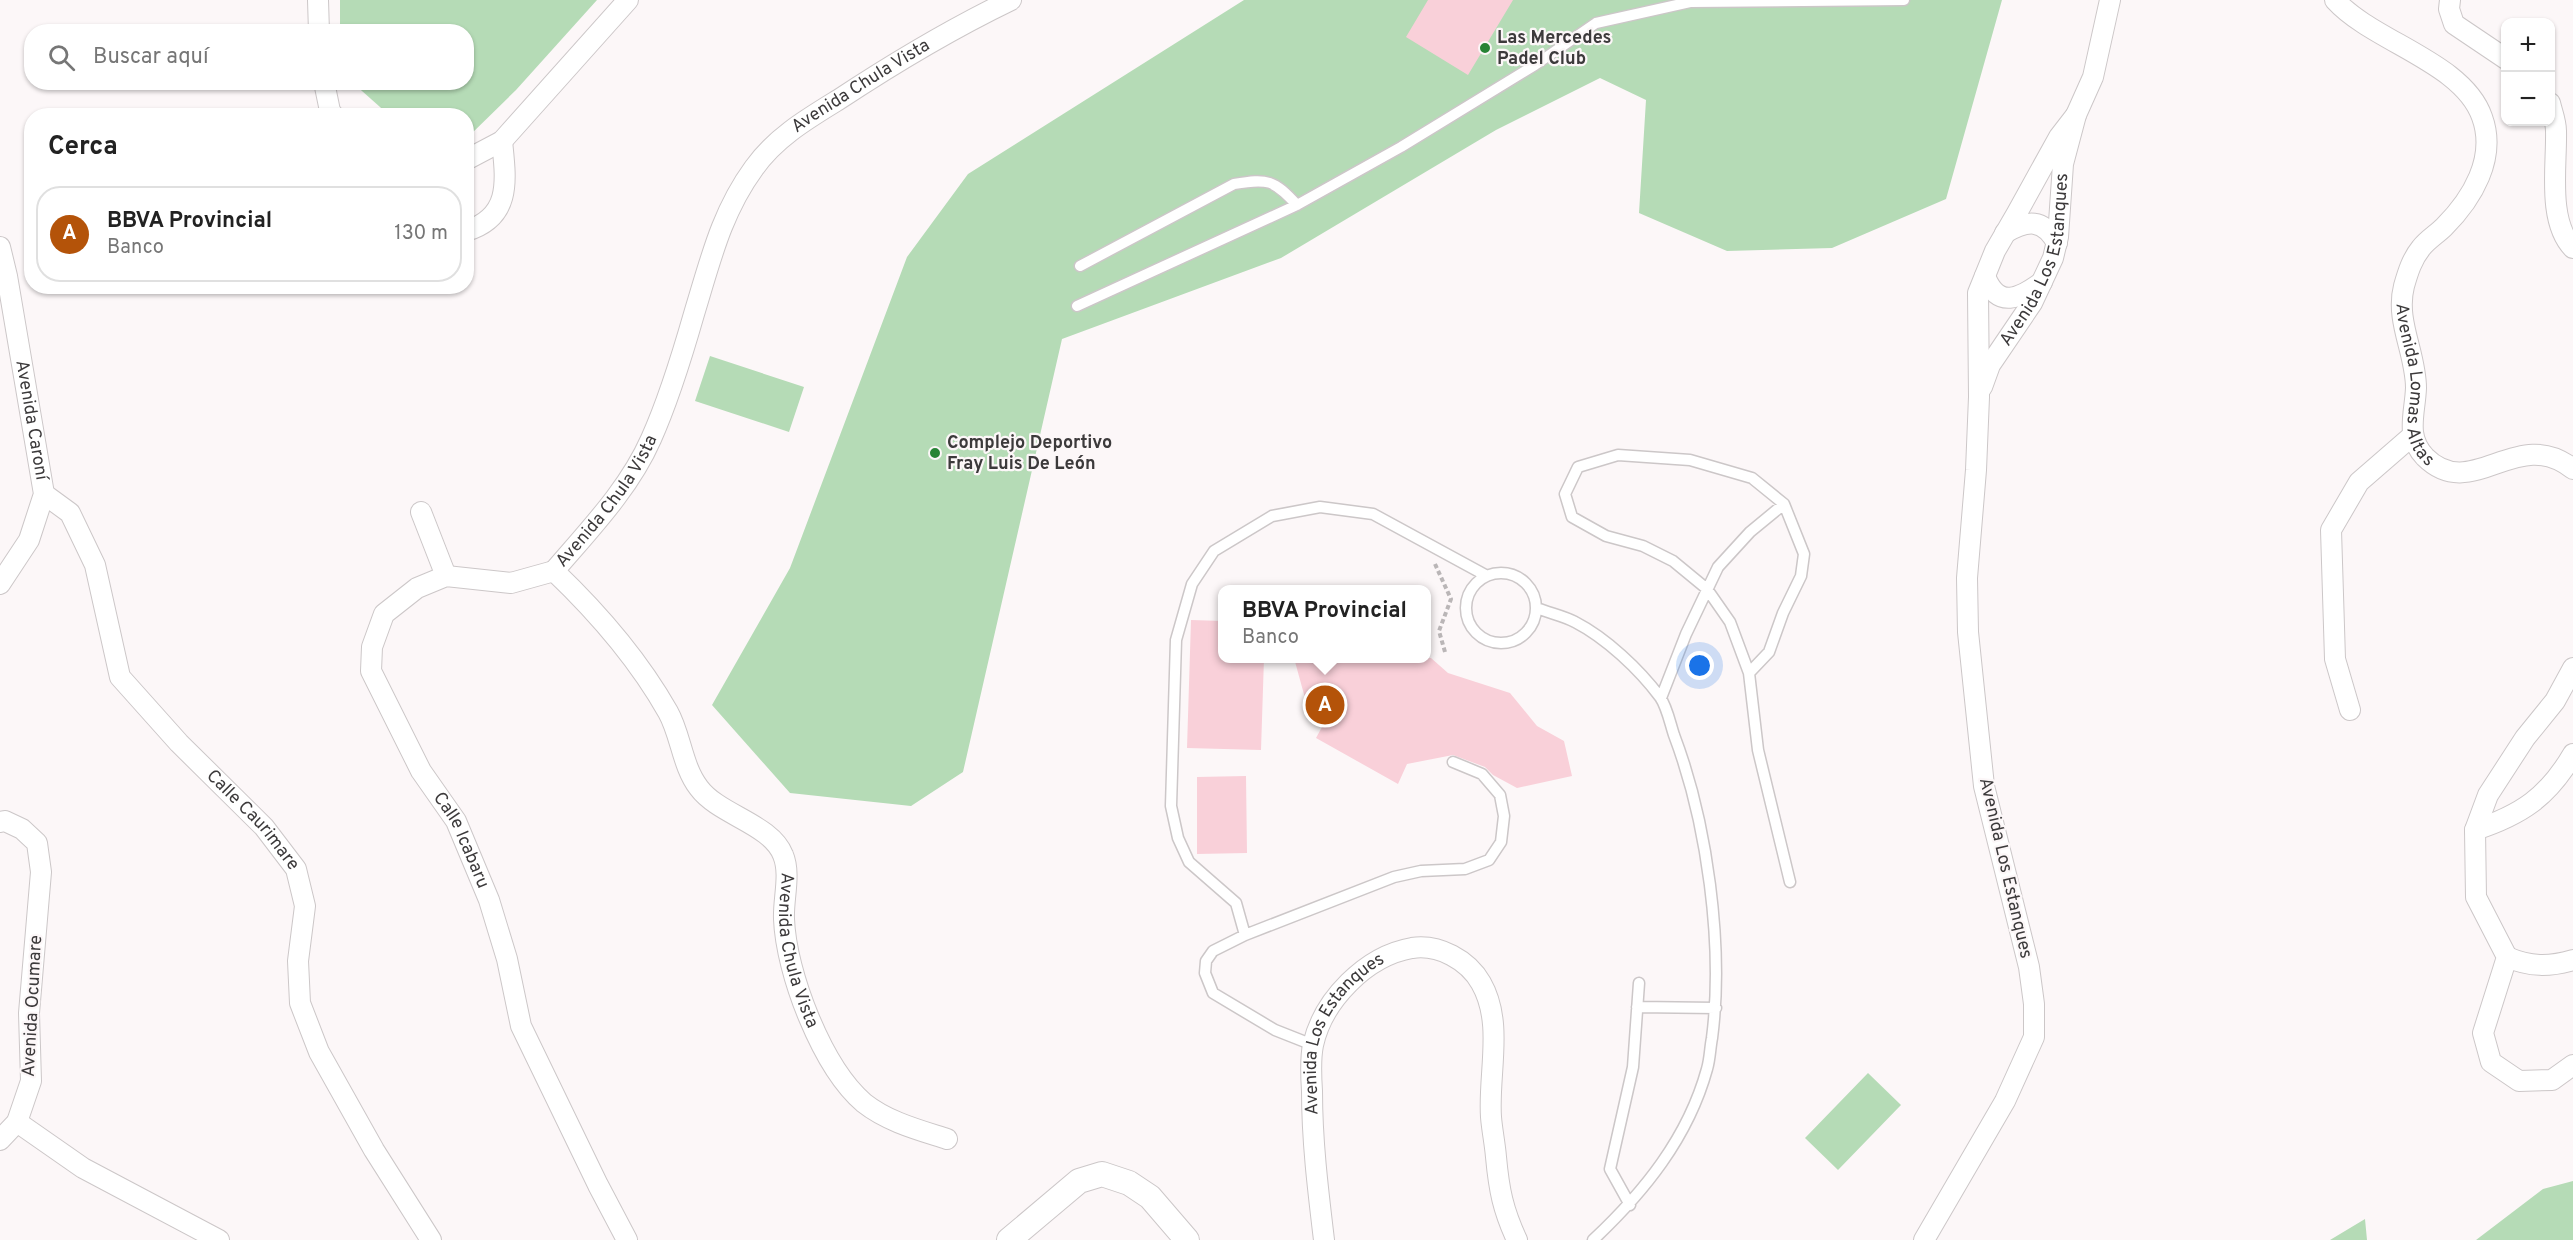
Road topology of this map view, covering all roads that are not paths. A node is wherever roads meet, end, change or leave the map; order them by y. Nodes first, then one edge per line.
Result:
1 (318, 0) edge
2 (628, 0) edge
3 (1011, 0) edge
4 (1902, 0) edge
5 (2110, 0) edge
6 (2335, 0) edge
7 (2450, 0) edge
8 (319, 24) edge
9 (2501, 56) edge
10 (326, 90) edge
11 (329, 108) edge
12 (2076, 115) junction
13 (2555, 123) edge
14 (502, 141) junction
15 (474, 156) edge
16 (1297, 205) junction
17 (474, 228) edge
18 (2005, 233) junction
19 (2056, 243) junction
20 (0, 247) edge
21 (2573, 248) edge
22 (1080, 266) dead end
23 (1985, 276) junction
24 (2044, 281) junction
25 (1077, 306) dead end
26 (1978, 397) junction
27 (2412, 436) junction
28 (2573, 469) edge
29 (44, 494) junction
30 (1784, 504) junction
31 (421, 512) dead end
32 (554, 571) junction
33 (446, 576) junction
34 (1487, 576) junction
35 (0, 584) edge
36 (1707, 589) junction
37 (1537, 608) junction
38 (2573, 668) edge
39 (1749, 673) junction
40 (1661, 698) junction
41 (2350, 710) dead end
42 (2573, 753) edge
43 (1453, 762) dead end
44 (0, 822) edge
45 (2475, 830) junction
46 (1790, 882) dead end
47 (1245, 935) junction
48 (2507, 957) junction
49 (2573, 960) edge
50 (1639, 983) dead end
51 (1637, 1007) junction
52 (1716, 1008) junction
53 (1313, 1045) junction
54 (2573, 1065) edge
55 (17, 1122) junction
56 (947, 1139) dead end
57 (0, 1140) edge
58 (1630, 1205) junction
59 (219, 1240) edge
60 (431, 1240) edge
61 (627, 1240) edge
62 (1009, 1240) edge
63 (1187, 1240) edge
64 (1324, 1240) edge
65 (1518, 1240) edge
66 (1593, 1240) edge
67 (1924, 1240) edge

1 - 8 street
2 - 14 street
3 - 32 street, Avenida Chula Vista
4 - 16 lane
5 - 12 street, Avenida Los Estanques
6 - 27 street, Avenida Lomas Altas
7 - 9 street
10 - 11 street
12 - 18 street, Avenida Los Estanques
12 - 19 street, Avenida Los Estanques
13 - 21 street
14 - 15 street
14 - 17 street
16 - 22 lane
16 - 25 lane
18 - 19 street
18 - 23 street, Avenida Los Estanques
19 - 24 street, Avenida Los Estanques
20 - 29 street, Avenida Caroní
23 - 24 street
23 - 26 street, Avenida Los Estanques
24 - 26 street, Avenida Los Estanques
26 - 67 street, Avenida Los Estanques
27 - 28 street, Avenida Lomas Altas
27 - 41 street
29 - 35 street, Avenida Caroní
29 - 60 street, Calle Caurimare
30 - 36 lane
30 - 36 lane
30 - 39 lane
31 - 33 street
32 - 33 street, Calle Icabaru
32 - 56 street, Avenida Chula Vista
33 - 61 street, Calle Icabaru
34 - 37 lane
34 - 37 lane
34 - 47 lane
36 - 39 lane
36 - 40 lane
37 - 40 lane
38 - 45 street
39 - 46 lane
40 - 52 lane
42 - 45 street
43 - 47 lane
44 - 55 street, Avenida Ocumare
45 - 48 street
47 - 53 lane
48 - 49 street
48 - 54 street
50 - 51 lane
51 - 52 lane
51 - 58 lane
52 - 58 lane
53 - 64 street, Avenida Los Estanques
53 - 65 street, Avenida Los Estanques
55 - 57 street
55 - 59 street
58 - 66 lane
62 - 63 street

